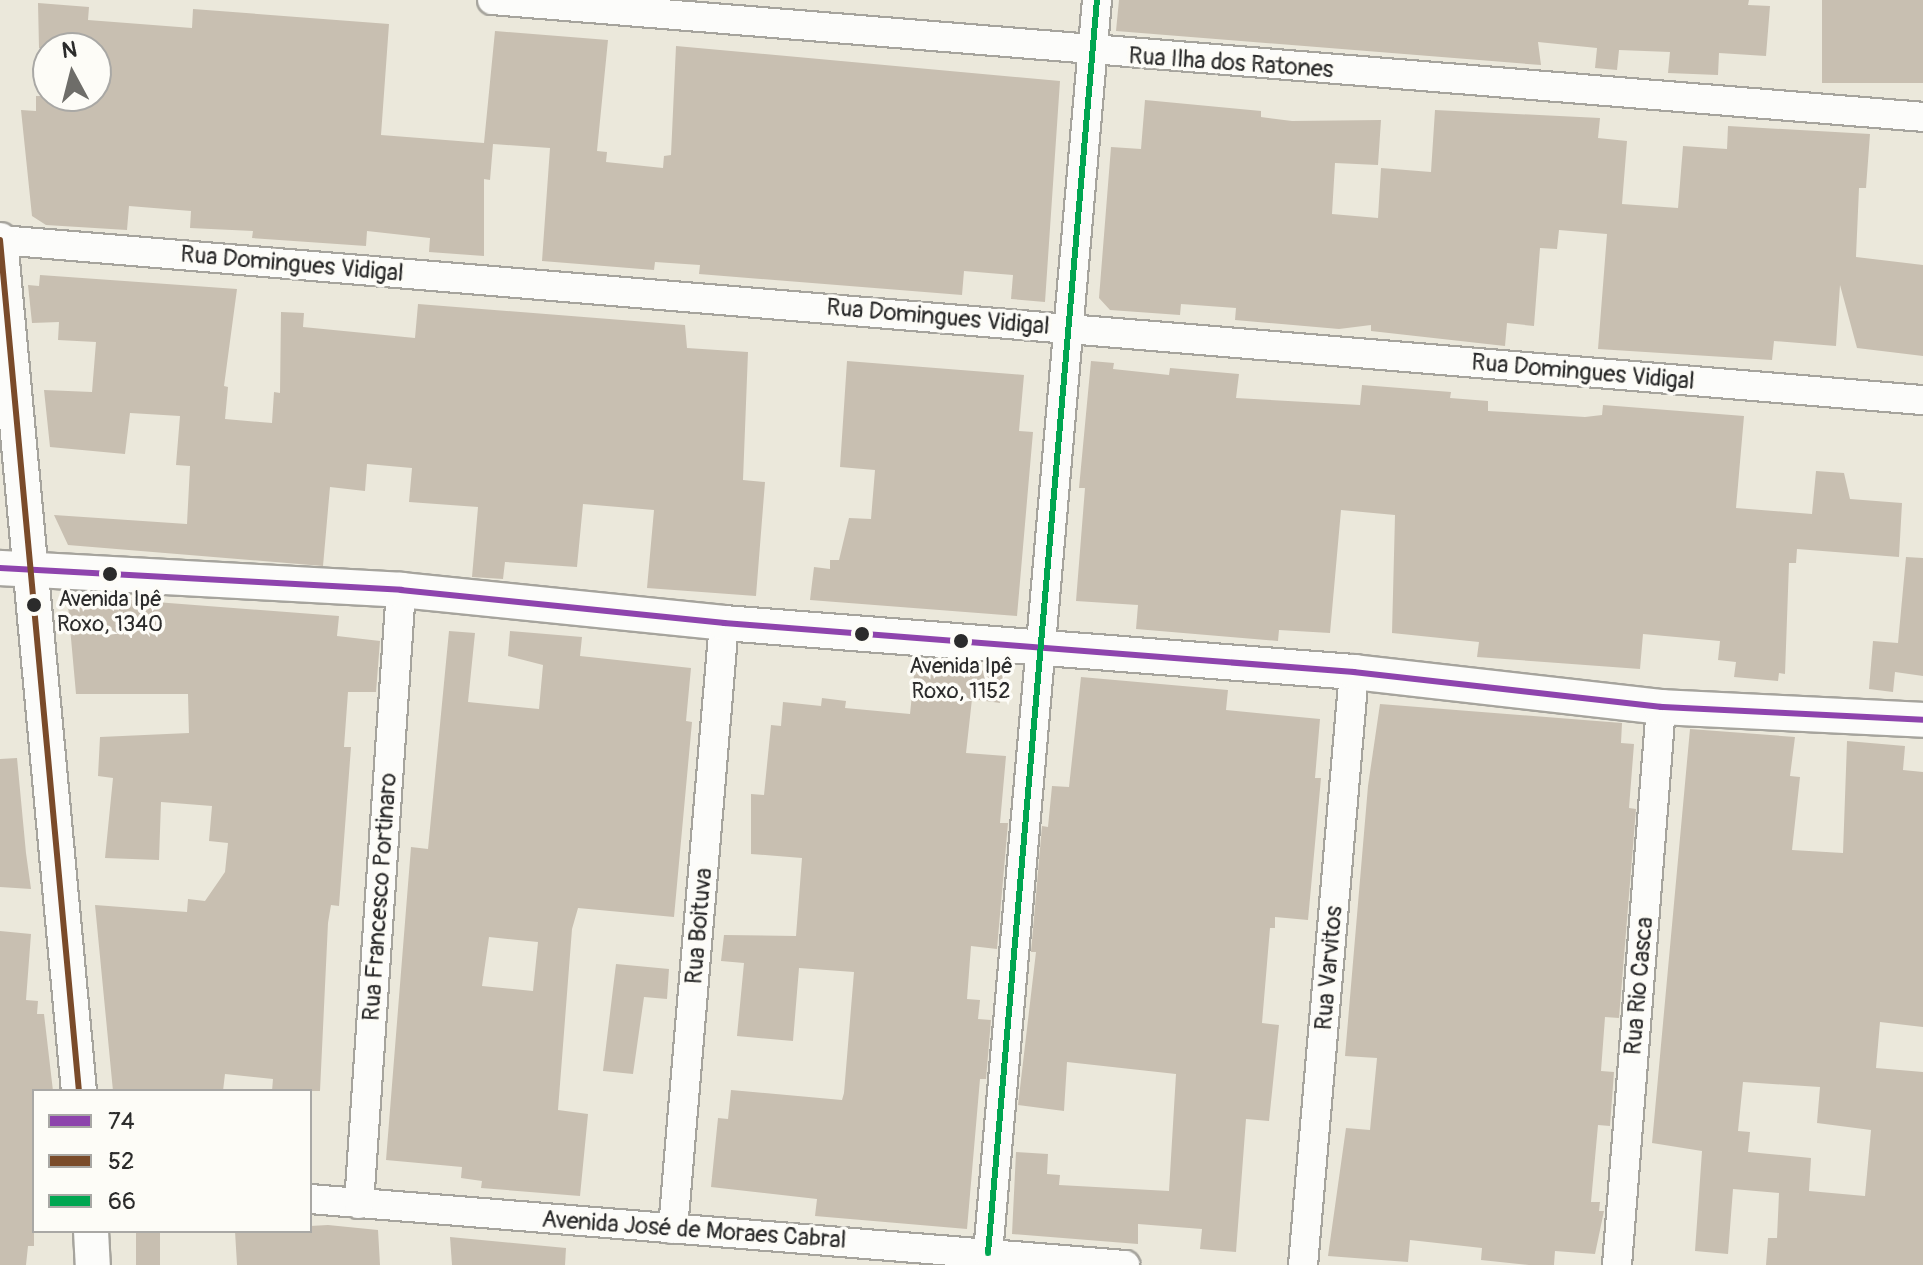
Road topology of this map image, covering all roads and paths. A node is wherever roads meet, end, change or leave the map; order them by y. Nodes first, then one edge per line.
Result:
1 (492, 0) edge
2 (1097, 0) edge
3 (1092, 52) junction
4 (1923, 117) edge
5 (0, 240) edge
6 (1066, 328) junction
7 (1923, 400) edge
8 (15, 568) edge
9 (401, 590) junction
10 (724, 623) junction
11 (1038, 647) junction
12 (1354, 672) junction
13 (1661, 707) junction
14 (1923, 720) edge
15 (79, 1089) edge
16 (312, 1199) edge
17 (359, 1204) junction
18 (673, 1229) junction
19 (91, 1233) edge
20 (988, 1253) junction
21 (93, 1265) edge
22 (1125, 1265) edge
23 (1303, 1265) edge
24 (1617, 1265) edge

1 - 3 street, Rua Ilha dos Ratones
2 - 3 street
3 - 4 street, Rua Ilha dos Ratones
3 - 6 street
5 - 6 street, Rua Domingues Vidigal
5 - 8 street
6 - 7 street, Rua Domingues Vidigal
6 - 11 street
8 - 9 street
8 - 15 street
9 - 10 street
9 - 17 street, Rua Francesco Portinaro
10 - 11 street
10 - 18 street, Rua Boituva
11 - 12 street
11 - 20 street
12 - 13 street
12 - 23 street, Rua Varvitos
13 - 14 street
13 - 24 street, Rua Rio Casca
16 - 17 street, Avenida José de Moraes Cabral
17 - 18 street, Avenida José de Moraes Cabral
18 - 20 street, Avenida José de Moraes Cabral
19 - 21 street
20 - 22 street, Avenida José de Moraes Cabral

